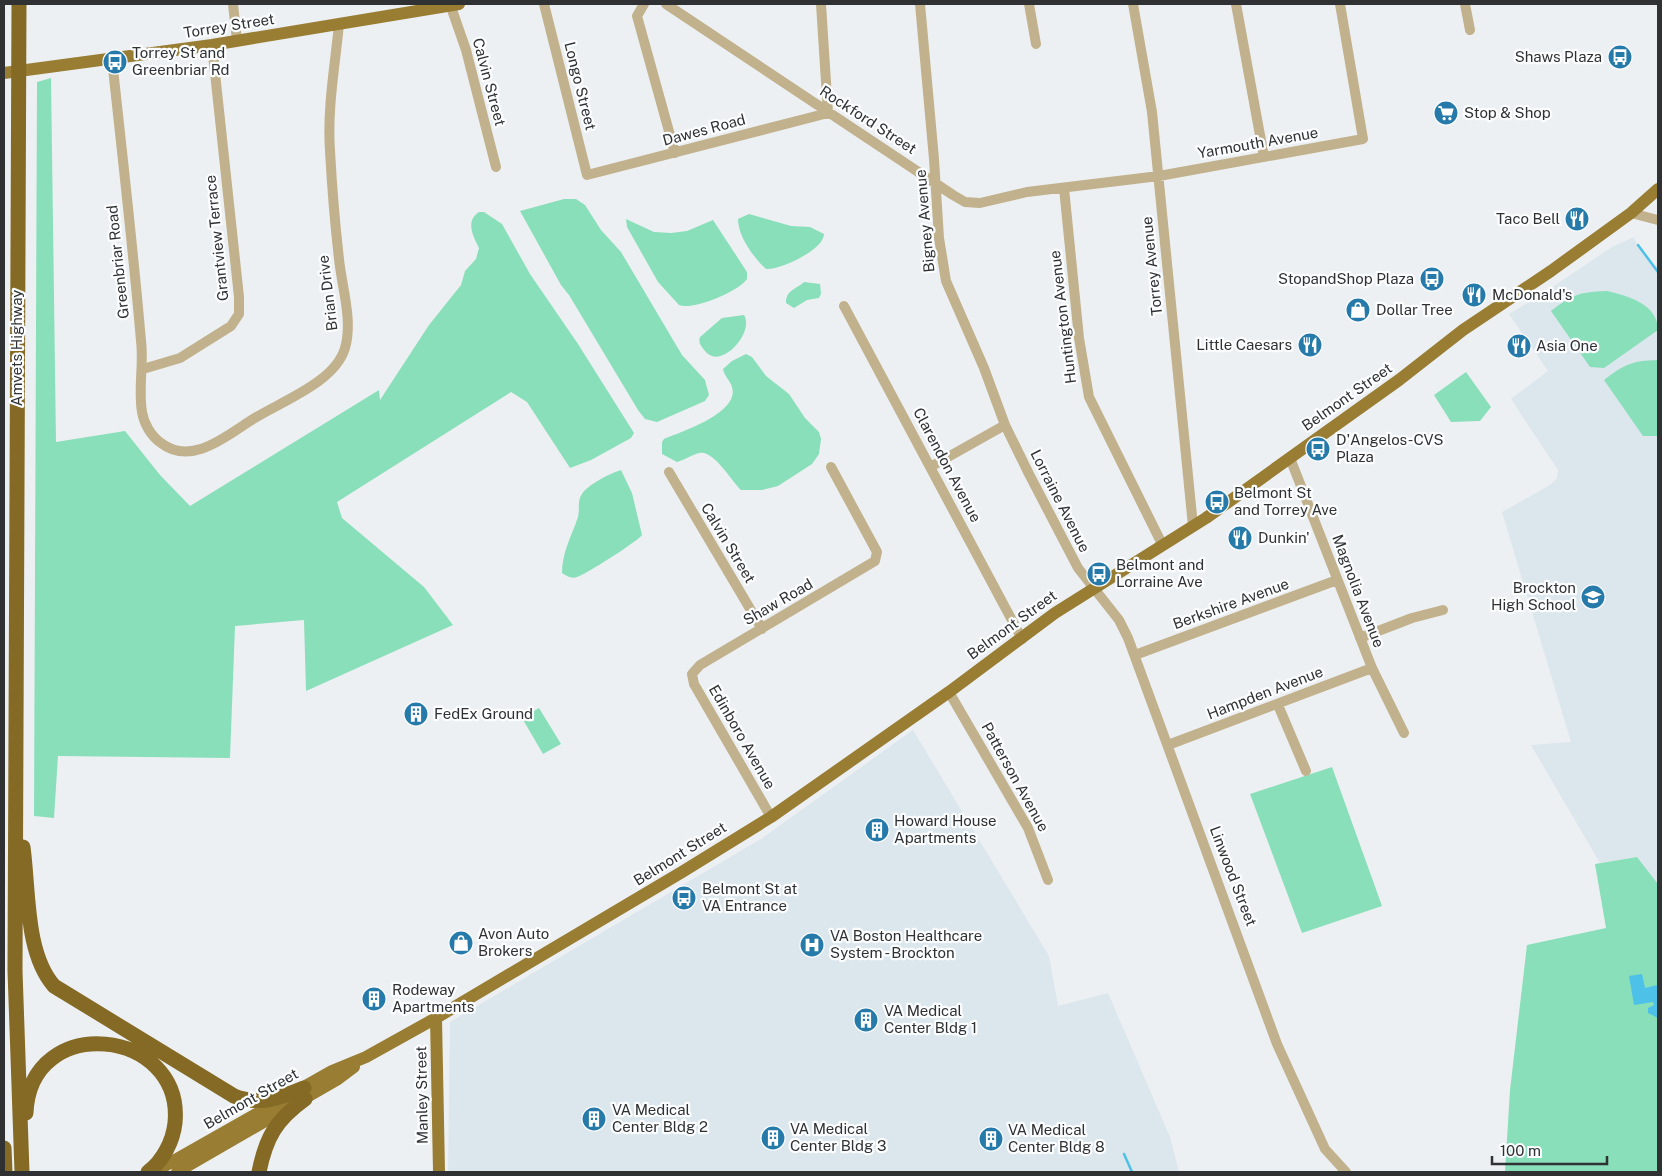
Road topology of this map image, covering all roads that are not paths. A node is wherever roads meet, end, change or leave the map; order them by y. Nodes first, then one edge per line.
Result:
1 (19, 4) edge
2 (233, 4) edge
3 (453, 4) edge
4 (544, 4) edge
5 (644, 4) edge
6 (666, 4) edge
7 (822, 4) edge
8 (920, 4) edge
9 (1029, 4) edge
10 (1133, 4) edge
11 (1236, 4) edge
12 (1340, 4) edge
13 (1465, 4) edge
14 (339, 24) junction
15 (1470, 30) dead end
16 (237, 41) junction
17 (1036, 44) dead end
18 (212, 45) junction
19 (112, 59) junction
20 (4, 73) edge
21 (828, 113) junction
22 (674, 153) junction
23 (1264, 157) junction
24 (496, 167) dead end
25 (588, 175) joint
26 (1159, 176) junction
27 (936, 182) junction
28 (1064, 188) junction
29 (1658, 189) edge
30 (1631, 213) junction
31 (1658, 220) edge
32 (844, 306) dead end
33 (143, 369) junction
34 (1005, 425) junction
35 (171, 449) joint
36 (1290, 458) junction
37 (932, 466) junction
38 (831, 467) dead end
39 (669, 472) dead end
40 (1193, 526) junction
41 (1162, 544) junction
42 (1337, 580) junction
43 (1095, 588) junction
44 (1442, 610) dead end
45 (762, 629) junction
46 (1360, 638) junction
47 (1022, 639) junction
48 (1135, 655) junction
49 (1372, 668) junction
50 (692, 671) joint
51 (949, 692) junction
52 (1278, 705) junction
53 (1404, 732) dead end
54 (1168, 745) junction
55 (1306, 771) dead end
56 (15, 794) junction
57 (771, 816) junction
58 (1048, 880) dead end
59 (436, 1018) junction
60 (304, 1093) junction
61 (4, 1148) edge
62 (5, 1172) edge
63 (23, 1172) edge
64 (148, 1172) edge
65 (154, 1172) edge
66 (177, 1172) edge
67 (259, 1172) edge
68 (439, 1172) edge
69 (1346, 1172) edge

1 - 56 highway, Amvets Highway
2 - 16 street
3 - 14 main road, Torrey Street
3 - 24 street, Calvin Street
4 - 25 street, Longo Street
5 - 22 street
6 - 21 street, Rockford Street
7 - 21 street
8 - 27 street, Bigney Avenue
9 - 17 street
10 - 26 street, Torrey Avenue
11 - 23 street
12 - 23 street, Yarmouth Avenue
13 - 15 street
14 - 16 main road, Torrey Street
14 - 35 street, Brian Drive
16 - 18 main road, Torrey Street
18 - 19 main road, Torrey Street
18 - 33 street, Grantview Terrace
19 - 20 main road, Torrey Street
19 - 33 street, Greenbriar Road
21 - 22 street, Dawes Road
21 - 27 street, Rockford Street
22 - 25 street, Dawes Road
23 - 26 street, Yarmouth Avenue
26 - 28 street, Rockford Street
26 - 40 street, Torrey Avenue
27 - 28 street, Rockford Street
27 - 34 street, Bigney Avenue
28 - 41 street, Huntington Avenue
29 - 30 main road, Belmont Street
30 - 31 street
30 - 36 main road, Belmont Street
32 - 37 street, Clarendon Avenue
33 - 35 street, Greenbriar Road
34 - 37 street
34 - 43 street, Lorraine Avenue
36 - 40 main road, Belmont Street
36 - 42 street, Magnolia Avenue
37 - 47 street, Clarendon Avenue
38 - 45 street, Shaw Road
39 - 45 street, Calvin Street
40 - 41 main road, Belmont Street
41 - 43 main road, Belmont Street
42 - 46 street, Magnolia Avenue
42 - 48 street, Berkshire Avenue
43 - 47 main road, Belmont Street
43 - 48 street, Linwood Street
44 - 46 street
45 - 50 street, Shaw Road
46 - 49 street, Magnolia Avenue
47 - 51 main road, Belmont Street
48 - 54 street, Linwood Street
49 - 52 street, Hampden Avenue
49 - 53 street, Magnolia Avenue
50 - 57 street, Edinboro Avenue
51 - 57 main road, Belmont Street
51 - 58 street, Patterson Avenue
52 - 54 street, Hampden Avenue
52 - 55 street
54 - 69 street, Linwood Street
56 - 60 highway
56 - 63 highway, Amvets Highway
57 - 59 main road, Belmont Street
59 - 60 main road, Belmont Street
59 - 68 main road, Manley Street
60 - 65 main road, Belmont Street
60 - 66 main road, Belmont Street
60 - 67 highway
61 - 62 highway
63 - 64 highway

